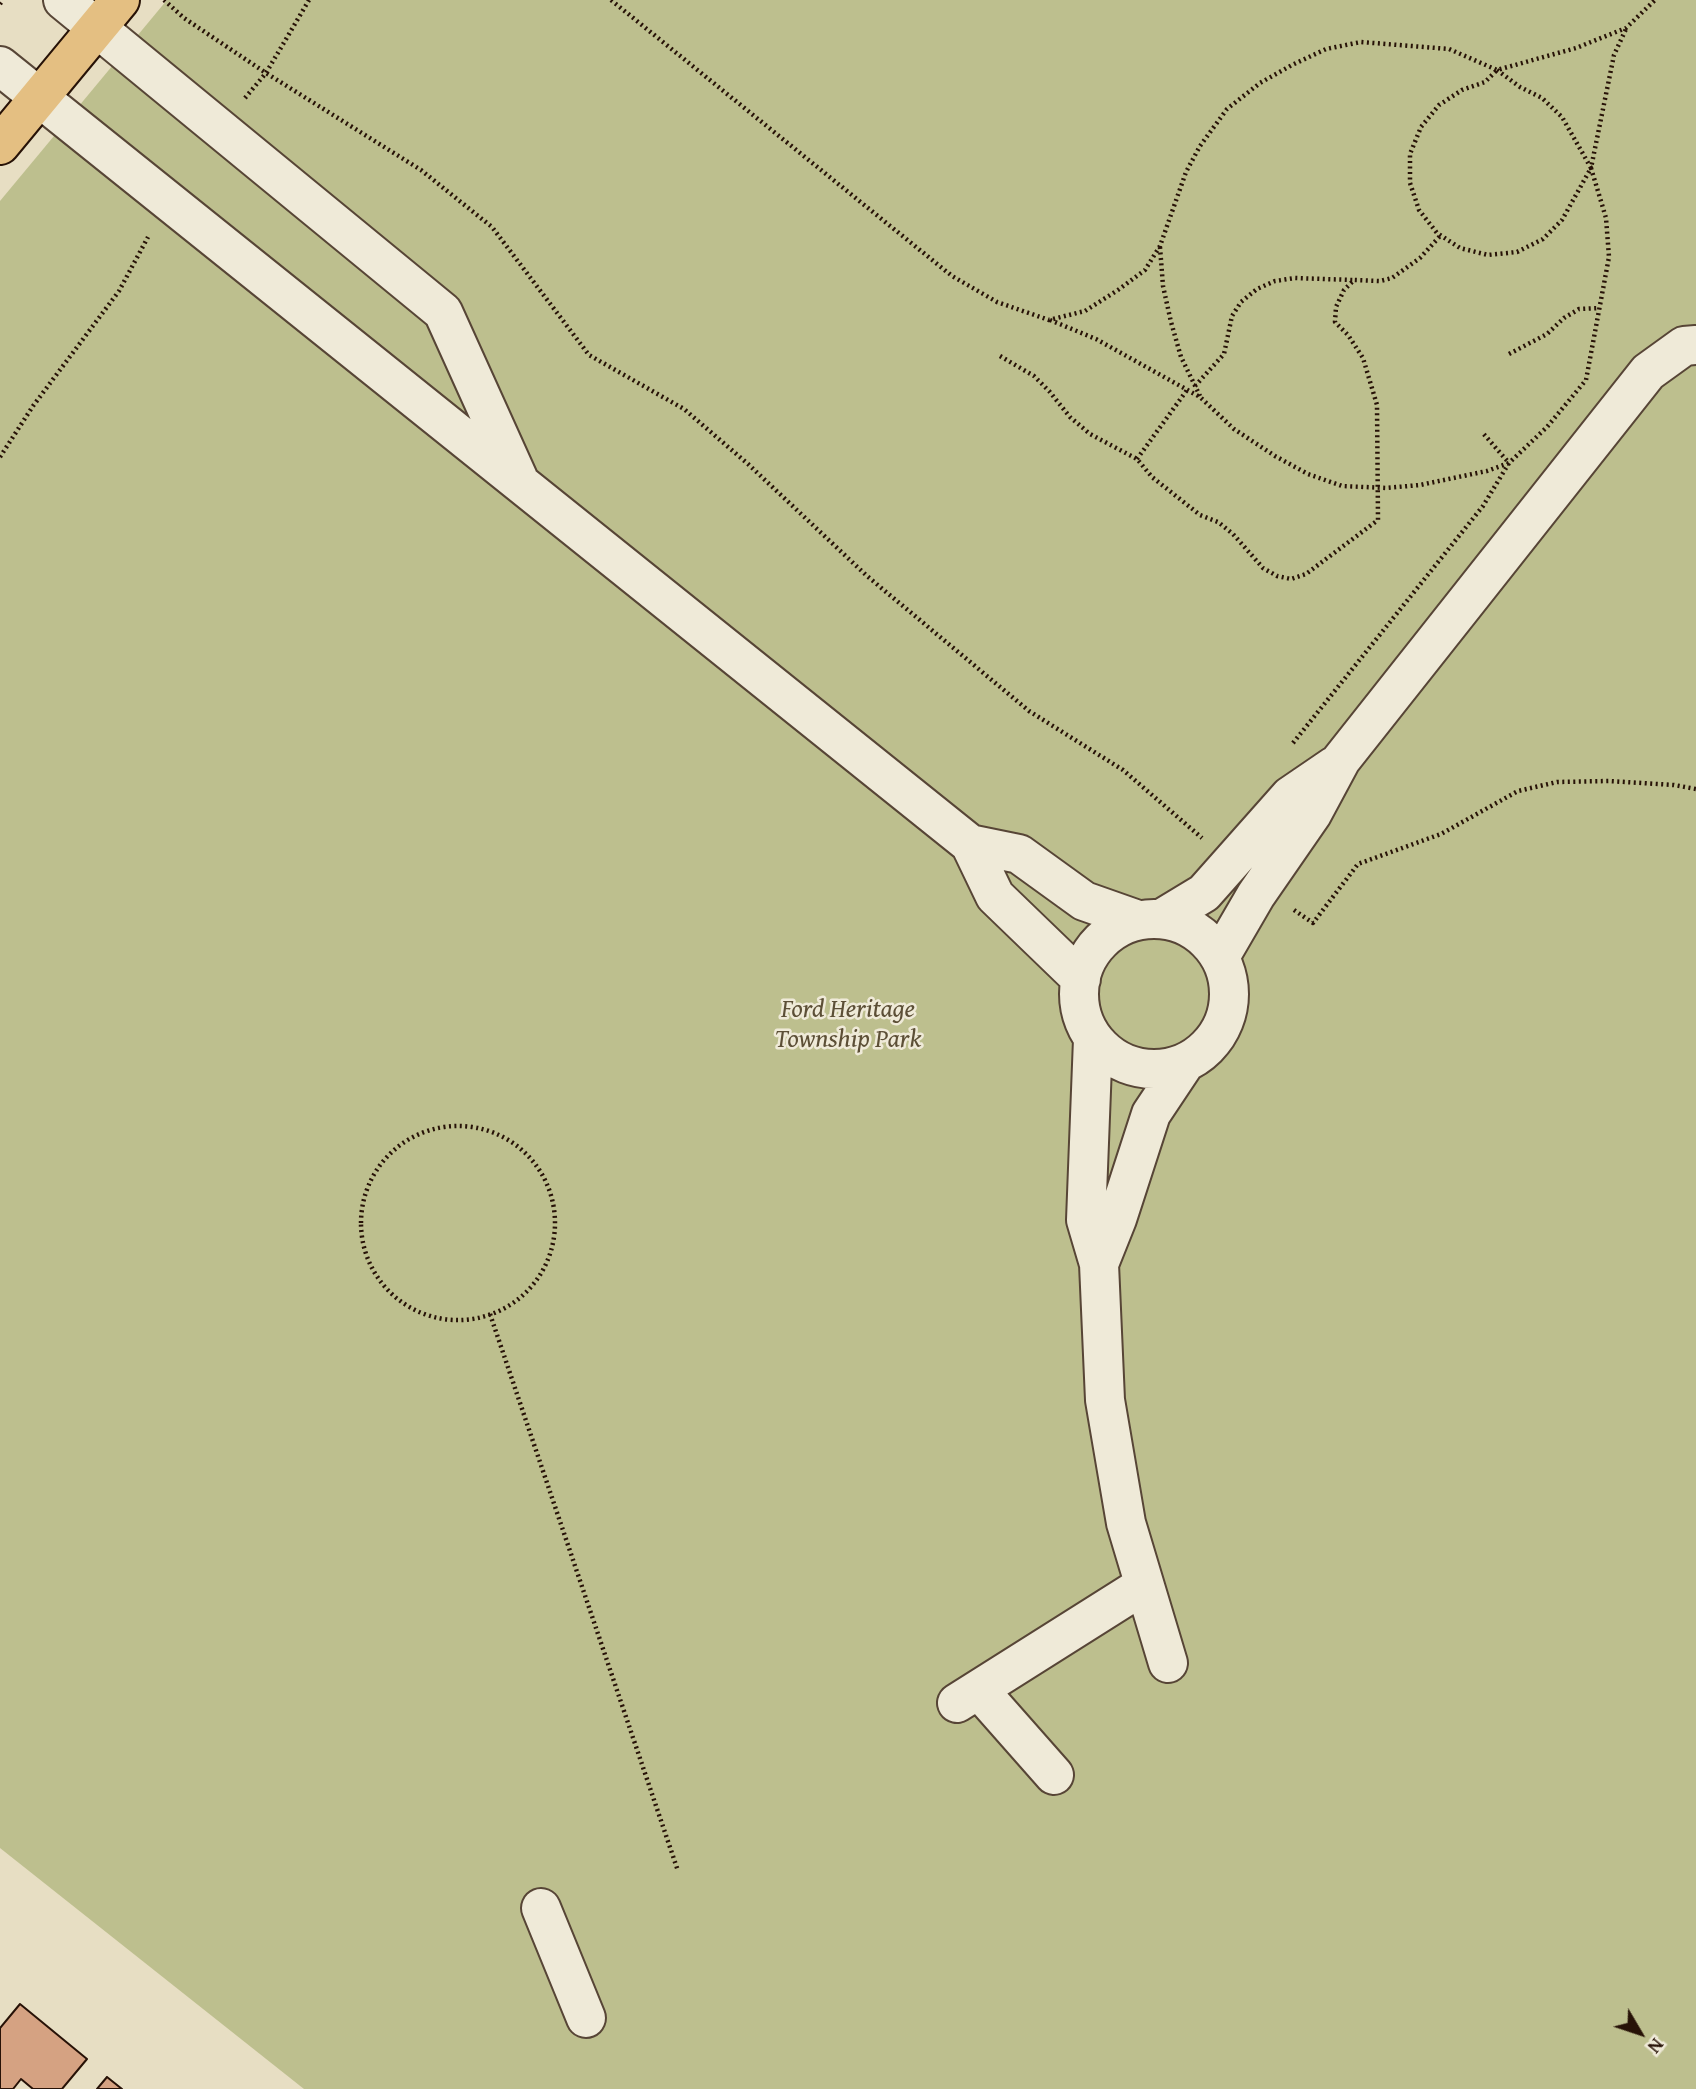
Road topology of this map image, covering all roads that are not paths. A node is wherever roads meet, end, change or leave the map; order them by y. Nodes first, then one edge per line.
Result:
1 (63, 0) edge
2 (109, 13) edge
3 (0, 66) edge
4 (38, 98) junction
5 (0, 145) edge
6 (1696, 345) edge
7 (520, 482) junction
8 (1341, 760) junction
9 (970, 844) junction
10 (1149, 919) junction
11 (1220, 957) junction
12 (1081, 979) junction
13 (1093, 1040) junction
14 (1185, 1063) junction
15 (1099, 1264) junction
16 (1144, 1586) junction
17 (1168, 1663) dead end
18 (1054, 1775) dead end
19 (541, 1908) dead end
20 (586, 2018) dead end

1 - 2 street
2 - 4 main road
2 - 7 street
3 - 4 street
4 - 5 main road
4 - 7 street
6 - 8 street
7 - 9 street
8 - 10 street
8 - 11 street
9 - 10 street
9 - 12 street
10 - 11 street
10 - 12 street
11 - 14 street
12 - 13 street
13 - 14 street
13 - 15 street
14 - 15 street
15 - 16 street
16 - 17 street
16 - 18 street
19 - 20 street

